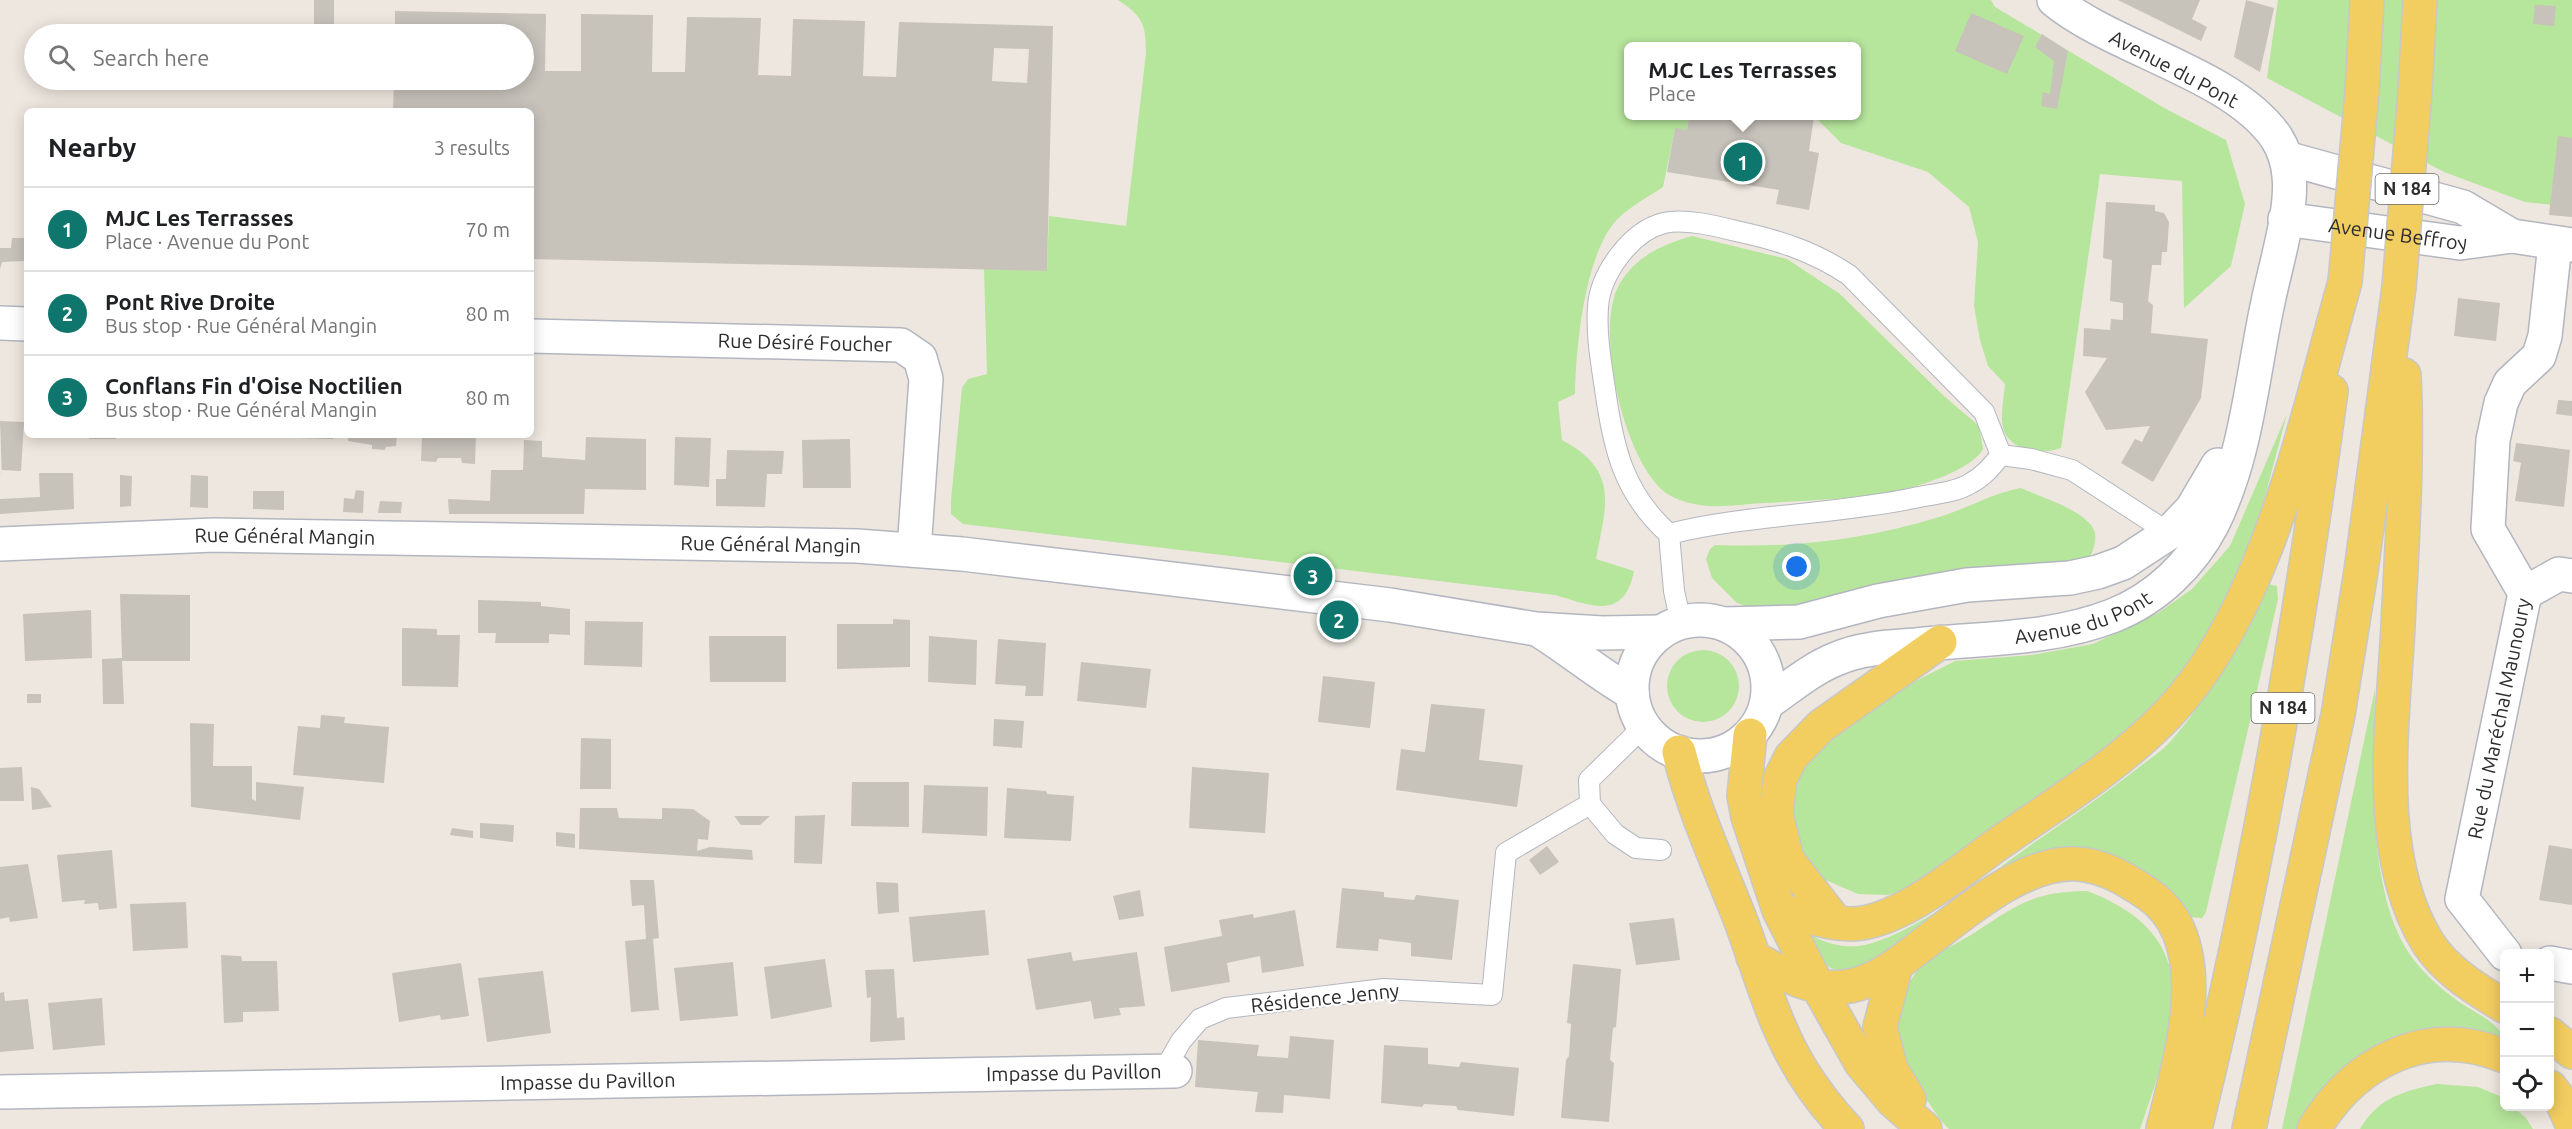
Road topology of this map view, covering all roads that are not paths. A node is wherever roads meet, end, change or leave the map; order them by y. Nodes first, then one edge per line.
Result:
1 (2054, 0) edge
2 (2367, 0) edge
3 (2420, 0) edge
4 (2286, 158) junction
5 (2285, 219) junction
6 (2511, 236) junction
7 (2564, 245) edge
8 (2345, 282) junction
9 (2399, 287) junction
10 (0, 323) edge
11 (24, 324) edge
12 (534, 336) edge
13 (2256, 362) junction
14 (2001, 455) junction
15 (1669, 534) junction
16 (2169, 534) junction
17 (0, 544) edge
18 (914, 550) junction
19 (2572, 576) edge
20 (2525, 593) junction
21 (1724, 624) junction
22 (1671, 628) junction
23 (1536, 629) junction
24 (1940, 642) junction
25 (1632, 693) junction
26 (1767, 703) junction
27 (1644, 726) junction
28 (1749, 735) junction
29 (1679, 752) junction
30 (1590, 804) junction
31 (1661, 850) dead end
32 (1779, 910) junction
33 (1835, 921) junction
34 (2501, 949) edge
35 (1753, 957) junction
36 (2554, 964) edge
37 (1896, 965) junction
38 (2572, 967) edge
39 (1817, 985) junction
40 (2500, 1003) edge
41 (2554, 1037) edge
42 (2572, 1052) edge
43 (2500, 1055) edge
44 (1170, 1071) joint
45 (0, 1092) edge
46 (2554, 1092) edge
47 (2572, 1124) edge
48 (1847, 1129) edge
49 (1926, 1129) edge
50 (2163, 1129) edge
51 (2195, 1129) edge
52 (2249, 1129) edge
53 (2314, 1129) edge

1 - 4 main road, Avenue du Pont
2 - 8 main road, N 184, bridge
3 - 9 main road, N 184, bridge
4 - 5 main road, Avenue du Pont
4 - 6 main road, Avenue Beffroy
5 - 6 main road, Avenue Beffroy
5 - 13 main road, Avenue du Pont
6 - 7 main road, Avenue Beffroy
7 - 20 main road, Rue du Maréchal Maunoury
8 - 33 main road
8 - 51 main road, N 184
9 - 40 main road
9 - 52 main road, N 184
10 - 11 main road
12 - 18 main road, Rue Désiré Foucher
13 - 16 main road, Avenue du Pont
13 - 24 main road, Avenue du Pont
14 - 15 lane
14 - 15 lane
14 - 16 lane
15 - 22 lane
16 - 21 main road, Avenue du Pont
17 - 18 main road, Rue Général Mangin
18 - 23 main road, Rue Général Mangin
19 - 20 main road
20 - 34 main road, Rue du Maréchal Maunoury
21 - 22 main road
21 - 26 main road
22 - 23 main road, Rue Général Mangin
22 - 25 main road
23 - 25 main road, Rue Général Mangin
24 - 26 main road, Avenue du Pont
24 - 33 main road
25 - 27 main road
26 - 28 main road
27 - 29 main road
27 - 30 lane
28 - 29 main road
28 - 32 main road
29 - 35 main road
30 - 31 lane
30 - 44 lane, Résidence Jenny
32 - 33 main road
32 - 39 main road
35 - 39 main road
35 - 48 main road
36 - 38 main road
37 - 39 main road
37 - 49 main road
37 - 50 main road
39 - 49 main road
41 - 42 main road
43 - 53 main road
44 - 45 main road, Impasse du Pavillon
46 - 47 main road

